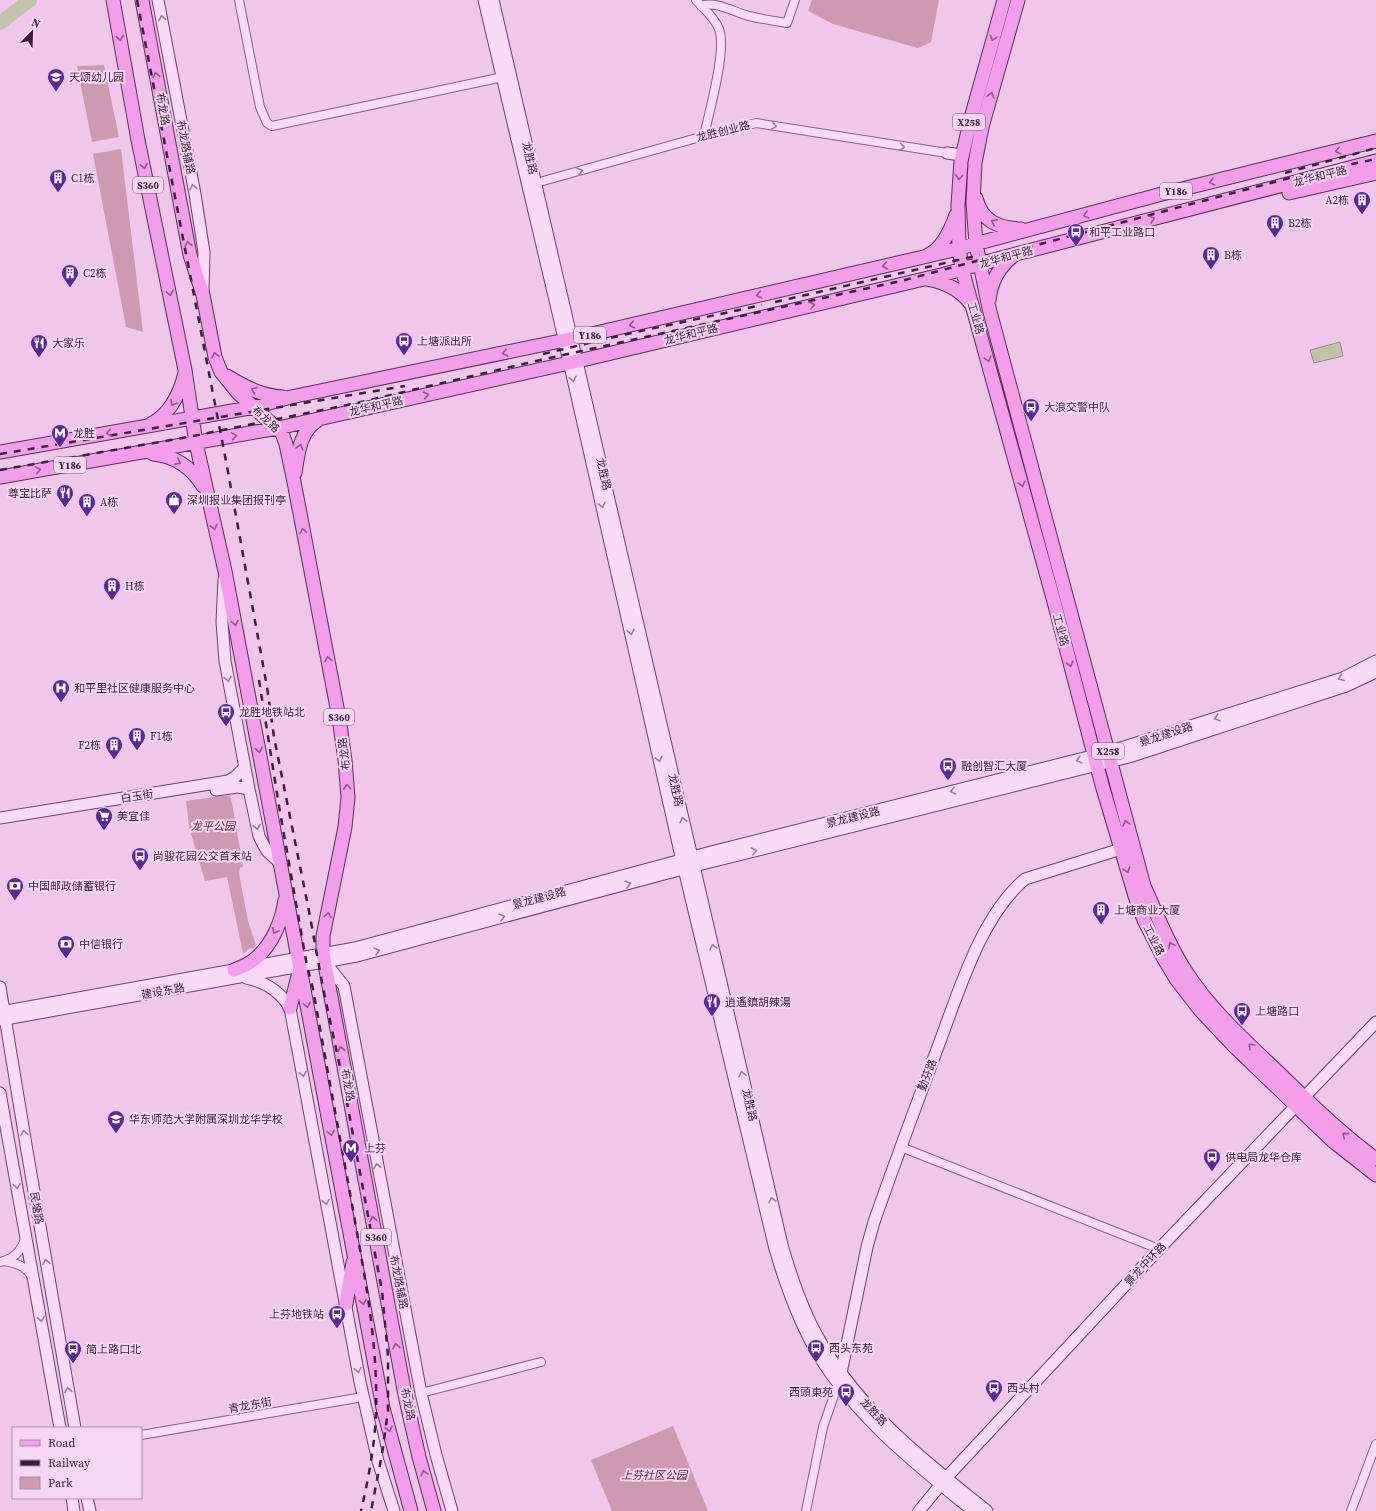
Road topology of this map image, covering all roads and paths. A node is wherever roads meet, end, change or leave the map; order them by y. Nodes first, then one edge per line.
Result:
1 (113, 0) edge
2 (142, 0) edge
3 (158, 0) edge
4 (239, 0) edge
5 (484, 0) edge
6 (493, 0) edge
7 (795, 0) edge
8 (1004, 0) edge
9 (1018, 0) edge
10 (698, 3) edge
11 (503, 77) junction
12 (704, 136) junction
13 (1376, 141) edge
14 (947, 153) joint
15 (962, 155) junction
16 (1376, 161) edge
17 (1376, 173) edge
18 (539, 182) junction
19 (974, 188) junction
20 (958, 205) junction
21 (1206, 205) junction
22 (1031, 230) junction
23 (976, 244) junction
24 (960, 248) junction
25 (1014, 255) junction
26 (923, 257) junction
27 (979, 264) junction
28 (962, 269) junction
29 (921, 279) junction
30 (203, 295) junction
31 (973, 308) junction
32 (989, 308) junction
33 (569, 340) junction
34 (574, 362) junction
35 (185, 370) junction
36 (221, 372) junction
37 (291, 397) junction
38 (255, 407) junction
39 (193, 418) junction
40 (320, 419) junction
41 (147, 426) junction
42 (278, 428) junction
43 (196, 444) junction
44 (0, 452) edge
45 (141, 453) junction
46 (0, 477) edge
47 (294, 482) junction
48 (205, 489) junction
49 (225, 571) junction
50 (1376, 661) edge
51 (1376, 672) edge
52 (1110, 757) junction
53 (1096, 760) junction
54 (245, 767) junction
55 (249, 789) junction
56 (0, 818) edge
57 (0, 825) edge
58 (1121, 849) junction
59 (280, 863) junction
60 (688, 863) junction
61 (286, 894) junction
62 (324, 958) junction
63 (299, 962) junction
64 (238, 974) junction
65 (0, 987) edge
66 (290, 1008) junction
67 (2, 1016) edge
68 (1376, 1022) edge
69 (0, 1092) edge
70 (1300, 1102) junction
71 (901, 1147) junction
72 (1376, 1159) edge
73 (1376, 1175) edge
74 (26, 1232) junction
75 (1159, 1249) junction
76 (354, 1255) junction
77 (1, 1262) edge
78 (34, 1281) junction
79 (346, 1304) junction
80 (541, 1362) dead end
81 (840, 1379) junction
82 (421, 1393) junction
83 (363, 1397) junction
84 (60, 1427) edge
85 (75, 1427) edge
86 (142, 1435) edge
87 (1376, 1444) edge
88 (943, 1481) junction
89 (390, 1498) junction
90 (72, 1499) edge
91 (87, 1499) edge
92 (74, 1511) edge
93 (90, 1511) edge
94 (388, 1511) edge
95 (394, 1511) edge
96 (411, 1511) edge
97 (434, 1511) edge
98 (452, 1511) edge
99 (806, 1511) edge
100 (919, 1511) edge
101 (973, 1511) edge
102 (987, 1511) edge
103 (1351, 1511) edge

1 -> 35 main road, S360
30 -> 2 main road, 布龙路 / S360
30 -> 3 main road, 布龙路辅路
4 - 11 street
5 - 11 main road, 龙胜路
6 - 18 main road, 龙胜路
7 - 10 street
8 -> 15 main road, 工业路 / X258
19 -> 9 main road, 工业路 / X258
10 - 12 street
11 - 33 main road, 龙胜路
12 -> 14 street, 龙胜创业路
18 -> 12 street, 龙胜创业路
13 -> 22 main road, 龙华和平路 / Y186
14 - 15 main road, 龙胜创业路
15 -> 20 main road, 工业路 / X258
16 - 21 main road, 龙华和平路 / Y186
17 - 21 main road
18 - 33 main road, 龙胜路
22 -> 19 main road
19 - 23 main road, 工业路 / X258
20 - 24 main road, 工业路 / X258
20 - 26 main road
25 -> 21 main road, 龙华和平路 / Y186
22 - 23 main road, 龙华和平路 / Y186
23 - 24 main road, 龙华和平路 / Y186
23 - 27 main road, 工业路 / X258
24 - 26 main road, 龙华和平路 / Y186
24 - 28 main road, 工业路 / X258
25 - 27 main road, 龙华和平路 / Y186
25 - 32 main road
26 -> 33 main road, 龙华和平路 / Y186
27 - 28 main road, 龙华和平路 / Y186
27 - 32 main road, 工业路 / X258
28 - 29 main road, 龙华和平路 / Y186
28 - 31 main road, 工业路 / X258
29 - 31 main road
34 -> 29 main road, 龙华和平路 / Y186
36 -> 30 main road, 布龙路 / S360
31 -> 53 main road, 工业路 / X258
32 - 52 main road, 工业路 / X258
33 - 34 main road, 龙胜路
33 -> 37 main road, 龙华和平路 / Y186
40 -> 34 main road, 龙华和平路 / Y186
34 - 60 main road, 龙胜路
35 - 39 main road, S360
35 -> 41 main road
37 -> 36 main road
36 - 38 main road, 布龙路 / S360
37 - 38 main road, 龙华和平路 / Y186
38 - 39 main road, 龙华和平路 / Y186
38 - 42 main road, 布龙路 / S360
39 - 41 main road, 龙华和平路 / Y186
39 - 43 main road, S360
40 - 42 main road, 龙华和平路 / Y186
47 -> 40 main road
41 -> 44 main road, 龙华和平路 / Y186
43 -> 42 main road, 龙华和平路 / Y186
42 - 47 main road, 布龙路 / S360
43 - 45 main road, 龙华和平路 / Y186
43 - 48 main road, S360
46 -> 45 main road, 龙华和平路 / Y186
45 -> 48 main road
62 -> 47 main road, 布龙路 / S360
48 -> 49 main road, S360
49 -> 54 main road
49 -> 59 main road, S360
50 -> 52 main road, 景龙建设路
51 - 52 main road, 景龙建设路
52 - 53 main road, 景龙建设路
70 -> 52 main road, 工业路 / X258
53 - 58 main road, 工业路 / X258
53 - 60 main road, 景龙建设路
54 - 55 main road
54 - 56 main road, 白玉街
55 - 57 main road, 白玉街
55 -> 59 main road
58 -> 70 main road, 工业路 / X258
58 - 71 main road, 勤芬路
59 - 61 main road, S360
60 - 62 main road, 景龙建设路
60 - 81 main road, 龙胜路
61 - 63 main road, S360
61 -> 64 main road
62 - 63 main road, 建设东路
82 -> 62 main road, 布龙路辅路
97 -> 62 main road, 布龙路 / S360
63 - 64 main road, 建设东路
63 - 66 main road
63 -> 76 main road, S360
64 - 66 main road
64 - 67 main road, 建设东路
65 - 67 main road, 民塘路
66 -> 79 main road
85 -> 67 main road, 民塘路
68 - 70 main road, 景龙中环路
69 -> 74 main road, 民塘路
72 -> 70 main road, 工业路 / X258
70 - 73 main road, 工业路 / X258
70 - 75 main road, 景龙中环路
71 - 75 street
71 - 81 main road, 勤芬路
74 - 77 street
74 - 78 main road, 民塘路
75 - 88 main road, 景龙中环路
76 - 79 main road
76 -> 96 main road, S360
77 - 78 street
78 -> 84 main road, 民塘路
79 -> 83 main road
80 - 82 street
81 - 88 main road, 龙胜路
81 - 99 street
82 - 98 main road, 布龙路辅路
83 - 86 street, 青龙东街
83 - 89 main road
87 - 103 street
88 - 100 main road, 景龙中环路
88 - 101 main road, 龙胜路
88 - 102 main road, 龙胜路
89 - 94 main road
89 - 95 main road
90 - 92 main road
91 - 93 main road

